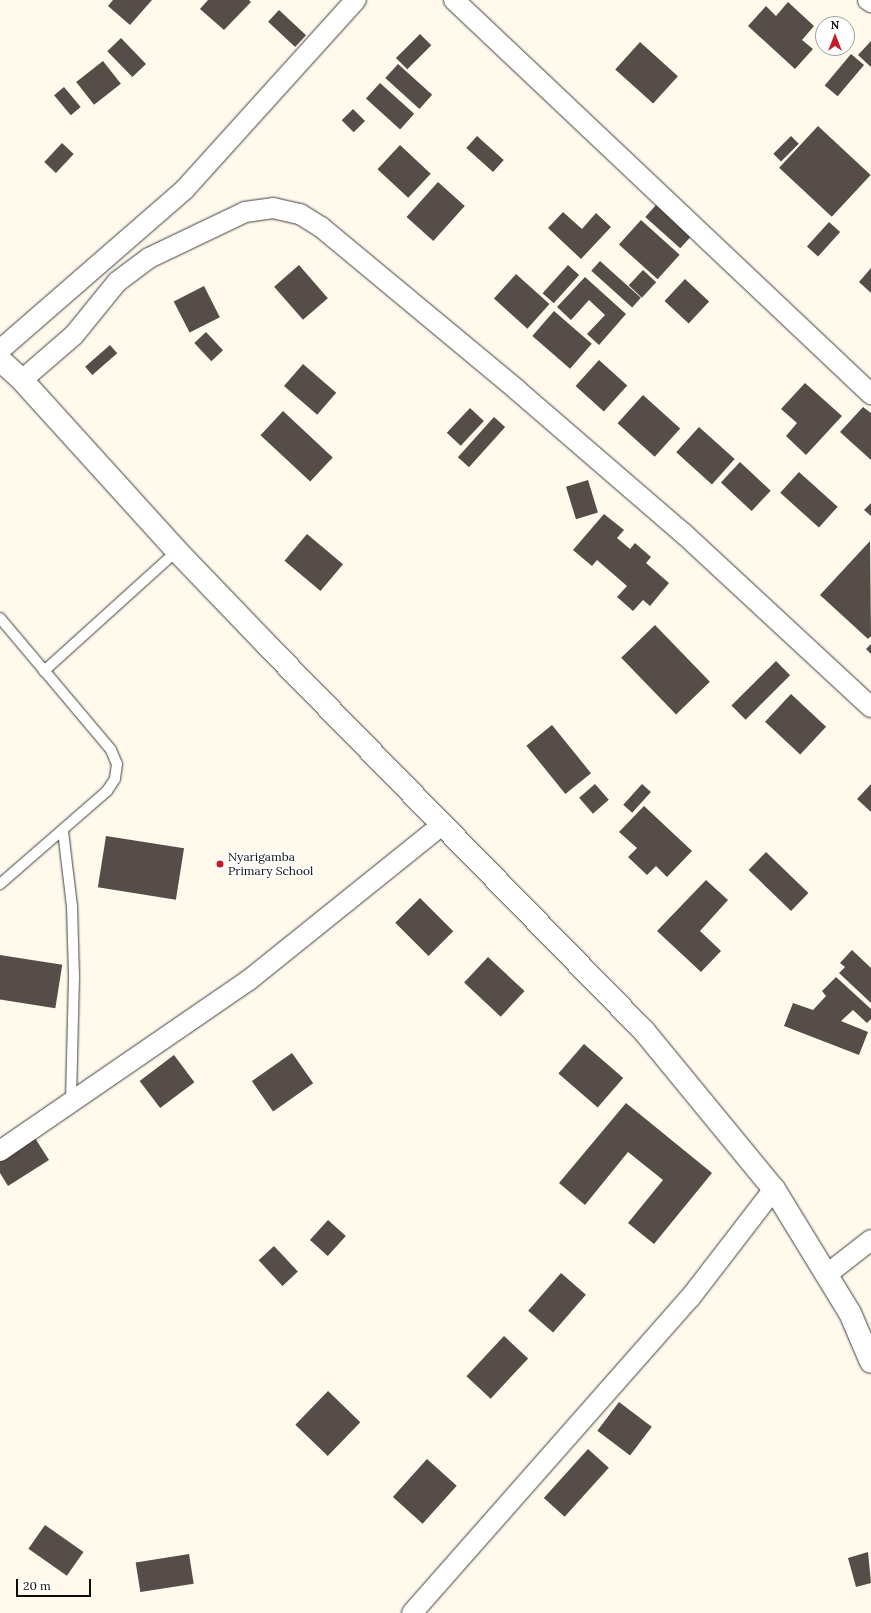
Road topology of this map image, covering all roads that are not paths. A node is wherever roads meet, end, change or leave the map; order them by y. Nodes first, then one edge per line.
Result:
1 (356, 0) edge
2 (454, 0) edge
3 (868, 0) edge
4 (871, 2) edge
5 (0, 350) edge
6 (0, 360) edge
7 (22, 380) junction
8 (871, 394) edge
9 (177, 551) junction
10 (0, 618) edge
11 (44, 671) junction
12 (871, 707) edge
13 (443, 824) junction
14 (63, 831) junction
15 (0, 884) edge
16 (71, 1101) junction
17 (0, 1151) edge
18 (774, 1189) junction
19 (871, 1240) edge
20 (826, 1275) junction
21 (871, 1362) edge
22 (412, 1613) edge

1 - 5 street
2 - 8 street
3 - 4 street
6 - 7 street
7 - 9 street
7 - 12 street
9 - 11 lane
9 - 13 street
10 - 11 lane
11 - 14 lane
13 - 16 street
13 - 18 street
14 - 15 lane
14 - 16 lane
16 - 17 street
18 - 20 street
18 - 22 street
19 - 20 street
20 - 21 street

